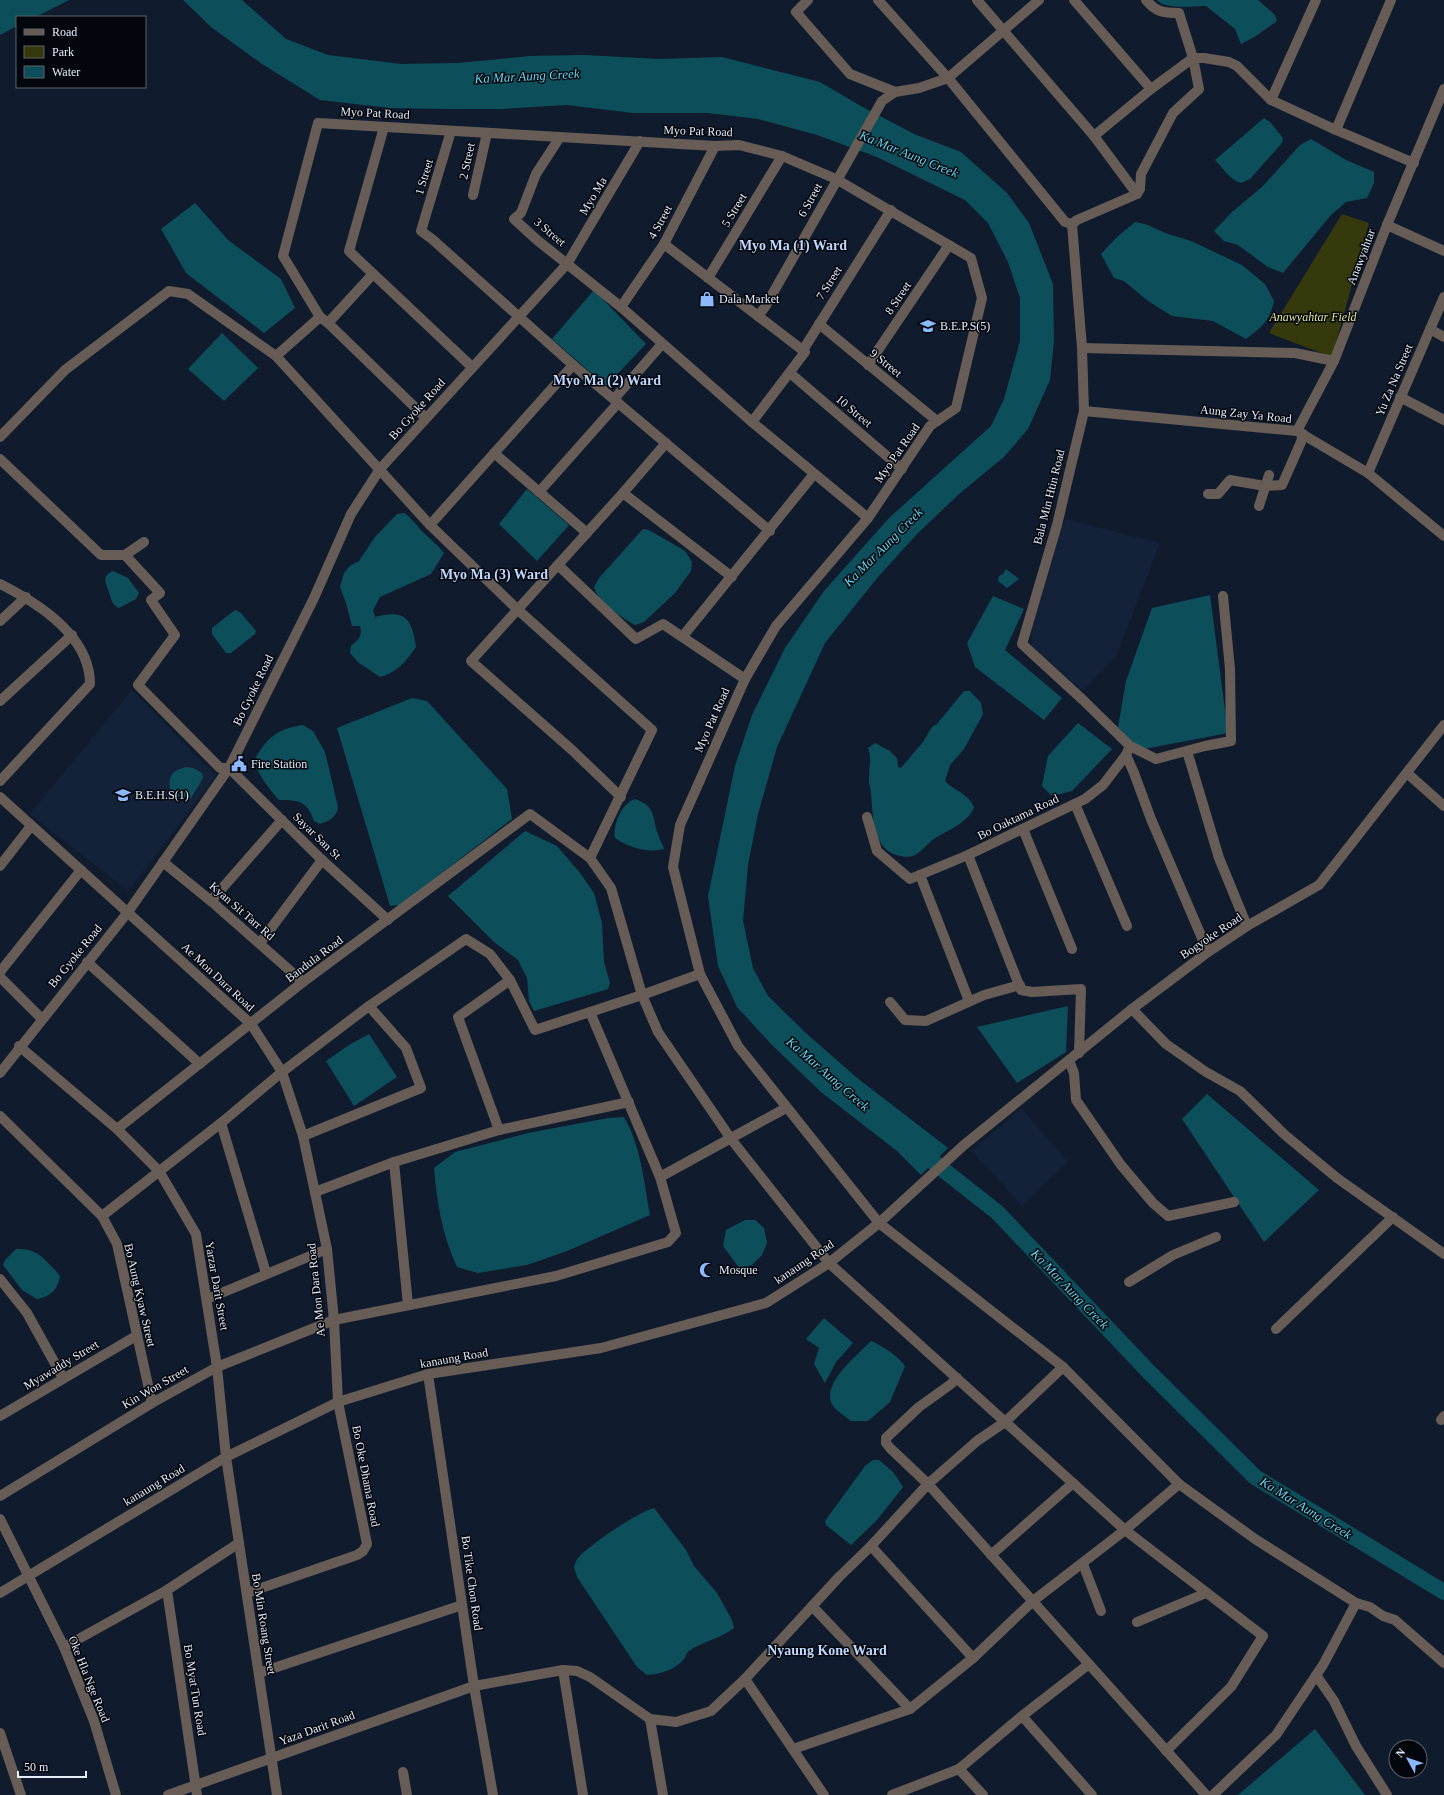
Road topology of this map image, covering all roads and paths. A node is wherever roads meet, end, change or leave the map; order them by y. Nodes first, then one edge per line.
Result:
1 (808, 0) edge
2 (878, 0) edge
3 (977, 0) edge
4 (1039, 0) edge
5 (1074, 0) edge
6 (1146, 0) edge
7 (1316, 0) edge
8 (1391, 0) edge
9 (1002, 31) junction
10 (1193, 58) junction
11 (948, 78) junction
12 (1151, 89) junction
13 (1444, 89) edge
14 (895, 92) junction
15 (1271, 100) junction
16 (384, 127) junction
17 (1336, 130) junction
18 (451, 131) junction
19 (486, 133) junction
20 (1094, 136) junction
21 (560, 137) junction
22 (640, 141) junction
23 (715, 146) junction
24 (782, 156) junction
25 (1414, 163) junction
26 (836, 179) junction
27 (1137, 194) junction
28 (473, 195) dead end
29 (891, 210) junction
30 (1072, 224) junction
31 (1387, 225) junction
32 (664, 244) junction
33 (949, 245) junction
34 (1444, 251) edge
35 (567, 264) junction
36 (374, 274) junction
37 (708, 278) junction
38 (1444, 297) edge
39 (621, 307) junction
40 (520, 316) junction
41 (758, 316) junction
42 (324, 320) junction
43 (819, 324) junction
44 (1430, 330) junction
45 (1444, 336) edge
46 (662, 344) junction
47 (1082, 348) junction
48 (803, 350) junction
49 (276, 356) junction
50 (1334, 361) junction
51 (573, 365) junction
52 (868, 365) junction
53 (472, 367) junction
54 (790, 373) junction
55 (1400, 397) junction
56 (616, 401) junction
57 (1084, 411) junction
58 (426, 418) junction
59 (1444, 420) edge
60 (937, 421) junction
61 (752, 422) junction
62 (1300, 432) junction
63 (0, 437) edge
64 (666, 443) junction
65 (494, 453) junction
66 (0, 459) edge
67 (380, 469) junction
68 (902, 469) junction
69 (1368, 473) junction
70 (814, 474) junction
71 (1269, 475) dead end
72 (1265, 486) junction
73 (539, 492) junction
74 (623, 493) junction
75 (1208, 494) dead end
76 (1259, 506) dead end
77 (868, 518) junction
78 (430, 525) junction
79 (770, 530) junction
80 (587, 533) junction
81 (1444, 536) edge
82 (144, 542) dead end
83 (125, 555) junction
84 (558, 565) junction
85 (732, 577) junction
86 (0, 584) edge
87 (1223, 596) dead end
88 (26, 597) junction
89 (517, 609) junction
90 (0, 621) edge
91 (72, 635) junction
92 (683, 636) junction
93 (745, 679) junction
94 (0, 701) edge
95 (1444, 725) edge
96 (1128, 750) junction
97 (1187, 751) junction
98 (229, 768) junction
99 (1407, 773) junction
100 (0, 781) edge
101 (0, 797) edge
102 (621, 797) junction
103 (1075, 804) junction
104 (1444, 806) edge
105 (867, 817) dead end
106 (282, 820) junction
107 (31, 826) junction
108 (1023, 828) junction
109 (968, 855) junction
110 (590, 858) junction
111 (322, 860) junction
112 (163, 862) junction
113 (0, 866) edge
114 (81, 870) junction
115 (920, 875) junction
116 (211, 901) junction
117 (128, 912) junction
118 (388, 920) junction
119 (1127, 926) dead end
120 (1248, 926) junction
121 (260, 943) junction
122 (1072, 949) dead end
123 (1208, 952) junction
124 (87, 962) junction
125 (0, 972) edge
126 (700, 974) junction
127 (0, 977) edge
128 (510, 980) junction
129 (303, 982) junction
130 (1020, 985) junction
131 (642, 995) junction
132 (969, 1001) junction
133 (890, 1002) dead end
134 (369, 1006) junction
135 (1132, 1009) junction
136 (590, 1012) junction
137 (42, 1019) junction
138 (251, 1024) junction
139 (19, 1046) junction
140 (1079, 1053) junction
141 (1069, 1060) junction
142 (200, 1064) junction
143 (0, 1072) edge
144 (282, 1072) junction
145 (629, 1102) junction
146 (786, 1108) junction
147 (0, 1116) edge
148 (222, 1123) junction
149 (117, 1129) junction
150 (499, 1130) junction
151 (303, 1136) junction
152 (731, 1139) junction
153 (394, 1162) junction
154 (159, 1171) junction
155 (660, 1177) junction
156 (919, 1186) joint
157 (315, 1192) junction
158 (1234, 1202) dead end
159 (102, 1216) junction
160 (1393, 1217) junction
161 (879, 1223) junction
162 (1216, 1237) dead end
163 (327, 1249) junction
164 (1444, 1254) edge
165 (829, 1263) junction
166 (266, 1273) junction
167 (0, 1279) edge
168 (1129, 1282) dead end
169 (207, 1299) junction
170 (408, 1305) junction
171 (334, 1320) junction
172 (1276, 1329) dead end
173 (136, 1336) junction
174 (217, 1367) junction
175 (1062, 1367) junction
176 (428, 1374) junction
177 (63, 1378) junction
178 (957, 1378) junction
179 (338, 1402) junction
180 (152, 1403) junction
181 (0, 1416) edge
182 (1006, 1422) junction
183 (226, 1457) junction
184 (1073, 1483) junction
185 (928, 1484) junction
186 (1179, 1484) junction
187 (0, 1496) edge
188 (0, 1519) edge
189 (1126, 1530) junction
190 (239, 1543) junction
191 (871, 1546) junction
192 (991, 1555) junction
193 (1082, 1564) junction
194 (29, 1576) junction
195 (167, 1590) junction
196 (0, 1593) edge
197 (1206, 1593) junction
198 (247, 1594) junction
199 (1033, 1601) junction
200 (1356, 1603) junction
201 (462, 1605) junction
202 (812, 1606) junction
203 (1101, 1611) dead end
204 (1137, 1622) dead end
205 (64, 1647) junction
206 (973, 1658) junction
207 (1444, 1663) edge
208 (1089, 1664) junction
209 (563, 1670) junction
210 (259, 1673) junction
211 (1316, 1675) junction
212 (745, 1679) junction
213 (474, 1686) junction
214 (910, 1709) junction
215 (1022, 1716) junction
216 (650, 1719) junction
217 (0, 1733) edge
218 (793, 1749) junction
219 (1166, 1751) junction
220 (272, 1758) junction
221 (959, 1769) junction
222 (403, 1772) dead end
223 (197, 1790) edge
224 (21, 1795) edge
225 (116, 1795) edge
226 (168, 1795) edge
227 (277, 1795) edge
228 (407, 1795) edge
229 (493, 1795) edge
230 (583, 1795) edge
231 (663, 1795) edge
232 (824, 1795) edge
233 (892, 1795) edge
234 (983, 1795) edge
235 (1092, 1795) edge
236 (1206, 1795) edge
237 (1213, 1795) edge
238 (1387, 1795) edge

1 - 14 street
2 - 11 street
3 - 9 street
4 - 9 street
5 - 12 street
6 - 10 street
7 - 15 street
8 - 17 street
9 - 11 street
9 - 20 street
10 - 12 street
10 - 15 street
10 - 27 street
11 - 14 street
11 - 30 street
12 - 20 street
13 - 25 street, Anawyahtar
14 - 26 street, 6 Street
15 - 17 street
16 - 18 street, Myo Pat Road
16 - 36 street
16 - 42 street, Myo Pat Road
17 - 25 street
18 - 19 street, Myo Pat Road
18 - 40 street, 1 Street
19 - 21 street, Myo Pat Road
19 - 28 street, 2 Street
20 - 27 street
21 - 22 street, Myo Pat Road
21 - 35 street, 3 Street
22 - 23 street, Myo Pat Road
22 - 35 street, Myo Ma
23 - 24 street, Myo Pat Road
23 - 32 street, 4 Street
24 - 26 street, Myo Pat Road
24 - 37 street, 5 Street
25 - 31 street, Anawyahtar
26 - 29 street, Myo Pat Road
26 - 41 street, 6 Street
27 - 30 street
29 - 33 street, Myo Pat Road
29 - 43 street, 7 Street
30 - 47 street, Bala Min Htin Road
31 - 34 street
31 - 50 street, Anawyahtar
32 - 37 street
32 - 39 street, 4 Street
33 - 52 street, 8 Street
33 - 60 street, Myo Pat Road
35 - 39 street
35 - 40 street, Myo Ma
36 - 42 street
36 - 53 street
37 - 41 street
38 - 44 street, Yu Za Na Street
39 - 46 street
40 - 51 street
40 - 53 street, Bo Gyoke Road
41 - 48 street
42 - 49 street
42 - 58 street
43 - 48 street, 7 Street
43 - 52 street, 9 Street
44 - 45 street
44 - 55 street, Yu Za Na Street
46 - 56 street
46 - 61 street
47 - 50 street
47 - 57 street, Bala Min Htin Road
48 - 54 street, 7 Street
49 - 63 street
49 - 67 street
50 - 62 street, Anawyahtar
51 - 56 street
51 - 65 street
52 - 60 street, 9 Street
53 - 58 street, Bo Gyoke Road
54 - 61 street, 7 Street
54 - 68 street, 10 Street
55 - 59 street
55 - 69 street, Yu Za Na Street
56 - 64 street
56 - 73 street
57 - 62 street, Aung Zay Ya Road
57 - 96 street, Bala Min Htin Road
58 - 67 street, Bo Gyoke Road
60 - 68 street, Myo Pat Road
61 - 70 street
62 - 69 street, Aung Zay Ya Road
62 - 72 street, Anawyahtar
64 - 74 street
64 - 79 street
65 - 73 street
65 - 78 street
66 - 83 street
67 - 78 street
67 - 98 street, Bo Gyoke Road
68 - 77 street, Myo Pat Road
69 - 81 street, Aung Zay Ya Road
70 - 77 street
70 - 79 street
71 - 72 street
72 - 75 street
72 - 76 street
73 - 80 street
74 - 80 street
74 - 85 street
77 - 93 street, Myo Pat Road
78 - 89 street
79 - 85 street
80 - 84 street
82 - 83 street
83 - 98 street, Sayar San St
84 - 89 street
84 - 92 street
85 - 92 street
86 - 88 street
87 - 97 street
88 - 90 street
88 - 91 street
89 - 102 street
89 - 102 street
91 - 94 street
91 - 100 street
92 - 93 street
93 - 126 street, Myo Pat Road
95 - 99 street, Bogyoke Road
96 - 97 street
96 - 103 street, Bo Oaktama Road
96 - 123 street
97 - 120 street
98 - 106 street, Sayar San St
98 - 112 street, Bo Gyoke Road
99 - 104 street
99 - 120 street, Bogyoke Road
101 - 107 street, Ae Mon Dara Road
102 - 110 street
103 - 108 street, Bo Oaktama Road
103 - 119 street
105 - 115 street
106 - 111 street, Sayar San St
106 - 116 street
107 - 113 street
107 - 114 street, Ae Mon Dara Road
108 - 109 street, Bo Oaktama Road
108 - 122 street
109 - 115 street
109 - 130 street, Bo Oaktama Road
110 - 118 street, Bandula Road
110 - 131 street
111 - 118 street, Sayar San St
111 - 121 street
112 - 116 street, Kyan Sit Tarr Rd
112 - 117 street, Bo Gyoke Road
114 - 117 street, Ae Mon Dara Road
114 - 125 street
115 - 132 street
116 - 121 street, Kyan Sit Tarr Rd
117 - 124 street, Bo Gyoke Road
117 - 138 street, Ae Mon Dara Road
118 - 129 street, Bandula Road
120 - 123 street, Bogyoke Road
121 - 129 street, Kyan Sit Tarr Rd
123 - 135 street, Bogyoke Road
124 - 137 street, Bo Gyoke Road
124 - 142 street
126 - 131 street
126 - 146 street, Myo Pat Road
127 - 137 street
128 - 134 street
128 - 136 street
128 - 150 street
129 - 138 street, Bandula Road
130 - 132 street
130 - 140 street
131 - 136 street
131 - 152 street
132 - 133 street
134 - 144 street
134 - 151 street
135 - 140 street, Bogyoke Road
135 - 160 street
136 - 145 street
137 - 139 street, Bo Gyoke Road
138 - 142 street, Bandula Road
138 - 144 street, Ae Mon Dara Road
139 - 143 street, Bo Gyoke Road
139 - 149 street, Yarzar Darit Street
140 - 141 street, Bogyoke Road
141 - 156 street, Bogyoke Road
141 - 158 street
142 - 149 street, Bandula Road
144 - 148 street
144 - 151 street, Ae Mon Dara Road
145 - 150 street
145 - 155 street
146 - 152 street
146 - 161 street, Myo Pat Road
147 - 159 street, Bo Aung Kyaw Street
148 - 154 street
148 - 166 street
149 - 154 street, Yarzar Darit Street
150 - 153 street
151 - 157 street, Ae Mon Dara Road
152 - 155 street
152 - 165 street
153 - 157 street
153 - 170 street
154 - 159 street
154 - 169 street, Yarzar Darit Street
155 - 170 street, Kin Won Street
156 - 161 street, kanaung Road
157 - 163 street, Ae Mon Dara Road
159 - 173 street, Bo Aung Kyaw Street
160 - 164 street
160 - 172 street
161 - 165 street, kanaung Road
161 - 175 street, Myo Pat Road
162 - 168 street
163 - 166 street
163 - 171 street, Ae Mon Dara Road
165 - 176 street, kanaung Road
165 - 178 street
166 - 169 street
167 - 177 street
169 - 174 street, Yarzar Darit Street
170 - 171 street, Kin Won Street
171 - 174 street, Kin Won Street
171 - 179 street, Ae Mon Dara Road
173 - 177 street, Myawaddy Street
173 - 180 street, Bo Aung Kyaw Street
174 - 180 street, Kin Won Street
174 - 183 street, Yarzar Darit Street
175 - 182 street
175 - 186 street, Myo Pat Road
176 - 179 street, kanaung Road
176 - 201 street, Bo Tike Chon Road
177 - 181 street, Myawaddy Street
178 - 182 street
178 - 185 street
179 - 183 street, kanaung Road
179 - 198 street, Bo Oke Dhama Road
180 - 187 street, Kin Won Street
182 - 184 street
182 - 185 street
183 - 190 street, Bo Min Roang Street
183 - 194 street, kanaung Road
184 - 189 street
184 - 192 street
185 - 191 street
185 - 192 street
186 - 189 street
186 - 200 street, Myo Pat Road
188 - 194 street, Oke Hla Nge Road
189 - 193 street
189 - 197 street
190 - 195 street
190 - 198 street, Bo Min Roang Street
191 - 202 street
191 - 206 street
192 - 199 street
193 - 199 street
193 - 203 street
194 - 196 street, kanaung Road
194 - 205 street, Oke Hla Nge Road
195 - 205 street
195 - 223 street, Bo Myat Tun Road
197 - 204 street
197 - 219 street
198 - 210 street, Bo Min Roang Street
199 - 206 street
199 - 208 street
200 - 207 street, Myo Pat Road
200 - 211 street
201 - 210 street
201 - 213 street, Bo Tike Chon Road
202 - 212 street
202 - 214 street
205 - 225 street, Oke Hla Nge Road
206 - 214 street
208 - 215 street
208 - 219 street
209 - 213 street, Yaza Darit Road
209 - 216 street, Yaza Darit Road
209 - 230 street
210 - 220 street, Bo Min Roang Street
211 - 237 street
211 - 238 street
212 - 216 street
212 - 218 street
213 - 220 street, Yaza Darit Road
213 - 229 street, Bo Tike Chon Road
214 - 218 street
215 - 221 street
215 - 235 street
216 - 231 street
217 - 224 street
218 - 232 street
219 - 236 street
220 - 223 street, Yaza Darit Road
220 - 227 street, Bo Min Roang Street
221 - 233 street
221 - 234 street
222 - 228 street
223 - 226 street, Yaza Darit Road

